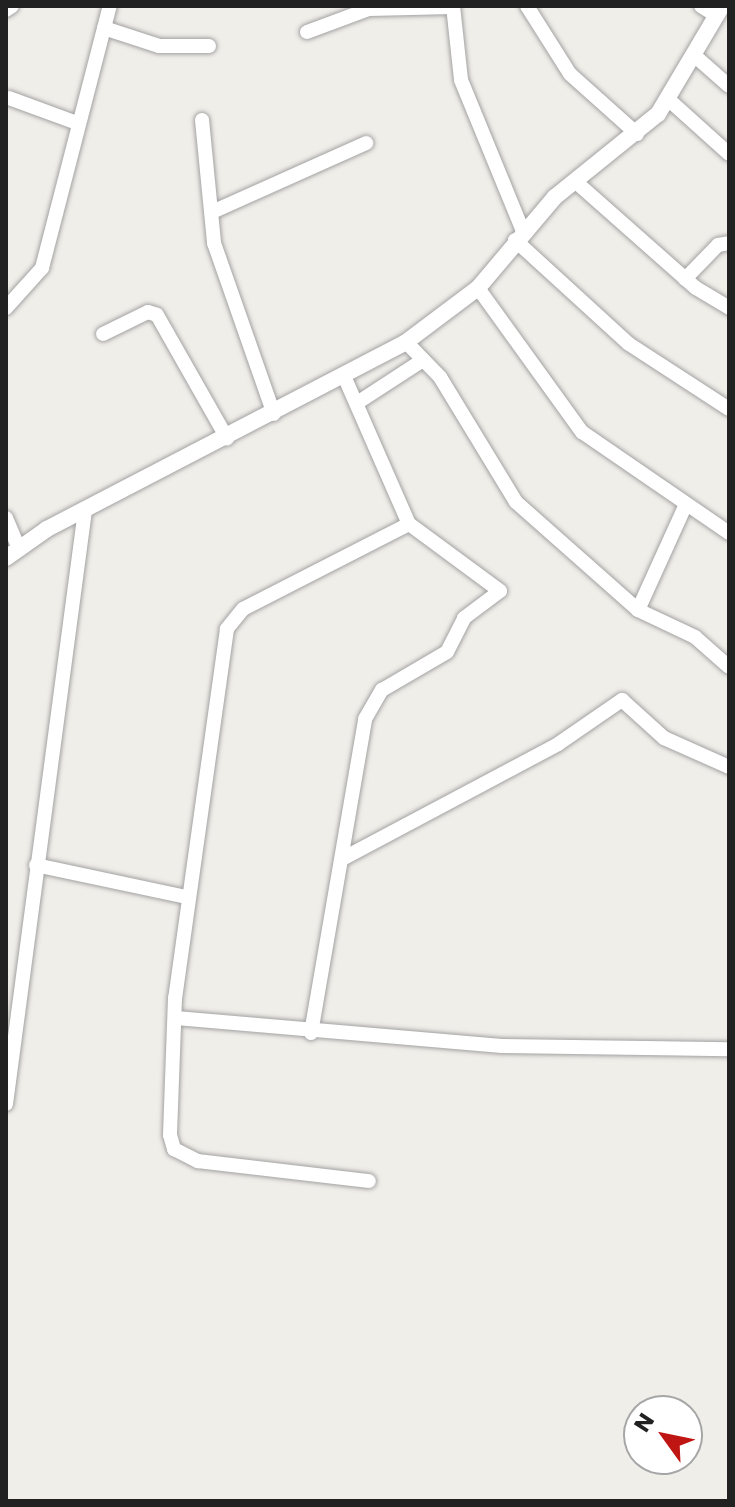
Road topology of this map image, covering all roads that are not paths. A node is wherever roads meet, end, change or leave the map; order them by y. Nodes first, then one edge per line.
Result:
1 (12, 6) edge
2 (110, 6) edge
3 (527, 6) edge
4 (701, 6) edge
5 (453, 7) edge
6 (6, 10) edge
7 (719, 11) edge
8 (104, 28) junction
9 (307, 32) dead end
10 (209, 46) dead end
11 (695, 56) junction
12 (729, 86) edge
13 (9, 98) dead end
14 (668, 99) junction
15 (202, 120) dead end
16 (77, 123) junction
17 (637, 134) junction
18 (366, 143) dead end
19 (729, 154) edge
20 (576, 182) junction
21 (212, 212) junction
22 (519, 235) junction
23 (729, 243) edge
24 (685, 279) junction
25 (478, 288) junction
26 (6, 308) edge
27 (729, 308) edge
28 (103, 334) dead end
29 (406, 342) junction
30 (423, 360) junction
31 (344, 376) junction
32 (357, 403) junction
33 (729, 409) edge
34 (274, 414) junction
35 (227, 438) junction
36 (686, 504) junction
37 (85, 510) junction
38 (6, 518) edge
39 (409, 524) junction
40 (729, 533) edge
41 (12, 553) edge
42 (638, 610) junction
43 (729, 667) edge
44 (729, 767) edge
45 (344, 858) junction
46 (36, 865) junction
47 (187, 897) junction
48 (176, 1018) junction
49 (311, 1033) junction
50 (729, 1049) edge
51 (6, 1104) edge
52 (369, 1181) dead end

1 - 6 street
2 - 8 street
3 - 17 street
4 - 7 street
5 - 9 street
5 - 22 street
7 - 11 street
8 - 10 street
8 - 16 street
11 - 12 street
11 - 14 street
13 - 16 street
14 - 17 street
14 - 19 street
15 - 21 street
16 - 26 street
17 - 20 street
18 - 21 street
20 - 22 street
20 - 24 street
21 - 34 street
22 - 25 street
22 - 33 street
23 - 24 street
24 - 27 street
25 - 29 street
25 - 36 street
28 - 35 street
29 - 30 street
29 - 31 street
30 - 32 street
30 - 42 street
31 - 32 street
31 - 34 street
32 - 39 street
34 - 35 street
35 - 37 street
36 - 40 street
36 - 42 street
37 - 41 street
37 - 46 street
38 - 41 street
39 - 45 street
39 - 47 street
42 - 43 street
44 - 45 street
45 - 49 street
46 - 47 street
46 - 51 street
47 - 48 street
48 - 49 street
48 - 52 street
49 - 50 street

